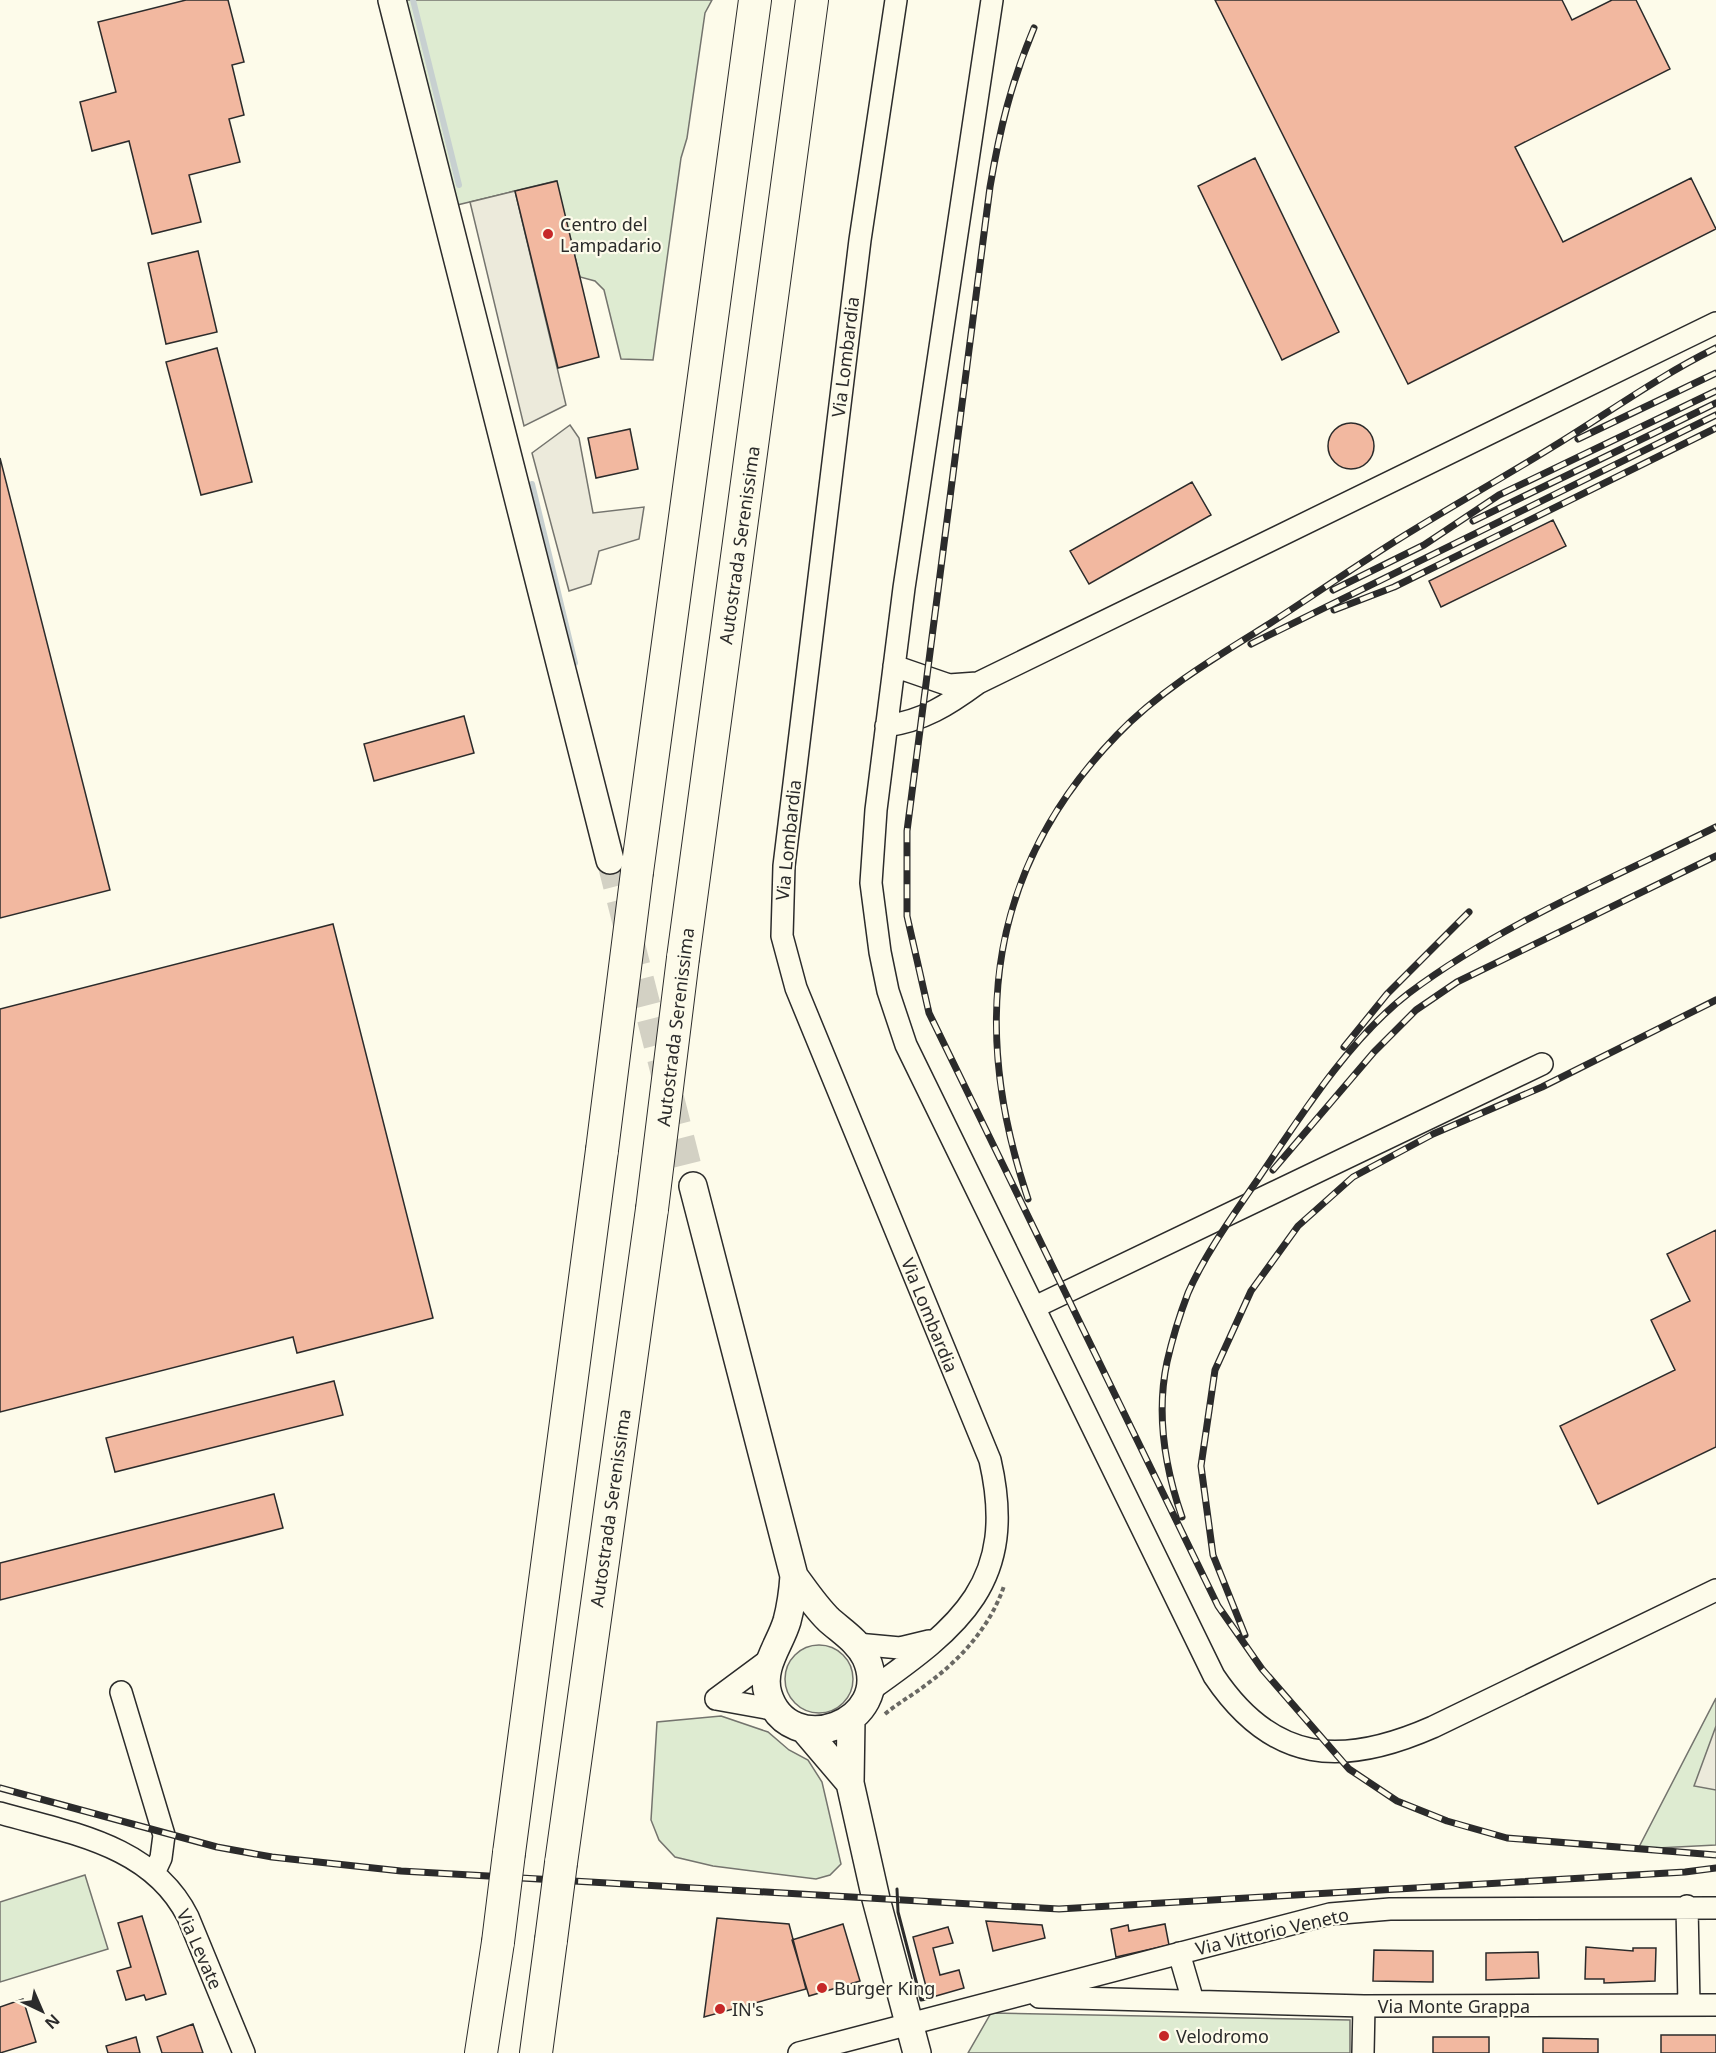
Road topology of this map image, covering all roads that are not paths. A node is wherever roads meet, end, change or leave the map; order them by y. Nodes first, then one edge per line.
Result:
1 (392, 0) edge
2 (755, 0) edge
3 (812, 0) edge
4 (896, 0) edge
5 (992, 0) edge
6 (1716, 323) edge
7 (894, 666) junction
8 (978, 683) junction
9 (886, 726) junction
10 (623, 866) junction
11 (1542, 1064) dead end
12 (693, 1186) tunnel mouth
13 (1035, 1307) junction
14 (794, 1576) junction
15 (1716, 1590) edge
16 (947, 1630) junction
17 (851, 1639) junction
18 (775, 1652) junction
19 (869, 1691) junction
20 (121, 1692) dead end
21 (777, 1710) junction
22 (851, 1719) junction
23 (804, 1729) junction
24 (850, 1783) junction
25 (0, 1813) edge
26 (154, 1873) junction
27 (1687, 1906) junction
28 (1716, 1908) edge
29 (1179, 1953) junction
30 (1015, 1996) junction
31 (1193, 2001) junction
32 (1689, 2005) junction
33 (1716, 2005) edge
34 (1364, 2006) junction
35 (909, 2024) junction
36 (244, 2053) edge
37 (481, 2053) edge
38 (536, 2053) edge
39 (799, 2053) edge
40 (917, 2053) edge
41 (1363, 2053) edge

1 - 10 main road
2 - 10 highway
3 - 38 highway, Autostrada Serenissima, bridge
4 - 16 street, Via Lombardia
5 - 7 street
6 - 8 street
7 - 8 street
7 - 9 street
8 - 9 street
9 - 13 street
10 - 37 highway, bridge
11 - 13 street
12 - 14 main road
13 - 15 street
14 - 17 main road
14 - 18 main road
16 - 17 street, Via Lombardia
16 - 19 street, Via Lombardia
17 - 18 main road
17 - 19 main road
18 - 21 main road
18 - 21 street
19 - 22 main road
20 - 26 street
21 - 23 main road
22 - 23 main road
22 - 24 main road
23 - 24 main road
24 - 35 main road
25 - 26 street, Via Levate
26 - 36 street, Via Levate
27 - 28 street, Via Vittorio Veneto
27 - 29 street, Via Vittorio Veneto
27 - 32 street
29 - 30 street, Via Vittorio Veneto
29 - 31 street
30 - 31 street, Via Monte Grappa
30 - 35 street, Via Vittorio Veneto
31 - 34 street, Via Monte Grappa
32 - 33 street, Via Monte Grappa
32 - 34 street, Via Monte Grappa
34 - 41 street
35 - 39 street, Via Vittorio Veneto
35 - 40 main road

